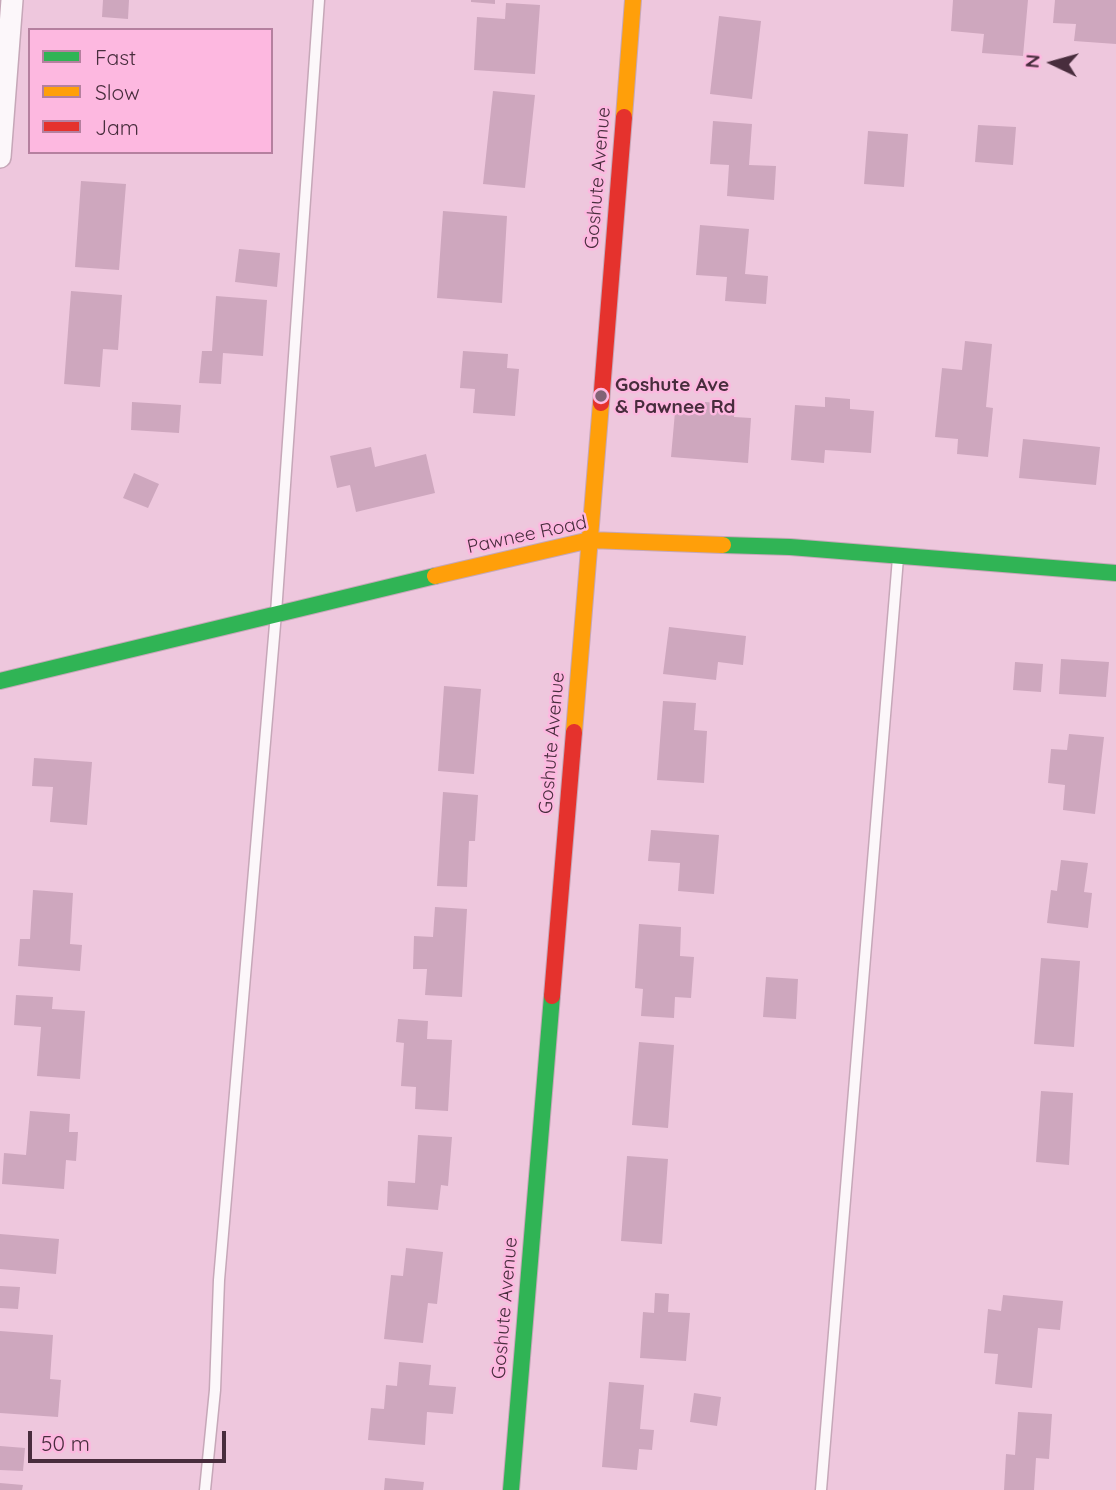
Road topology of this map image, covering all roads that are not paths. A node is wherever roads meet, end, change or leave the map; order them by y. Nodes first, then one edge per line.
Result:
1 (12, 0) edge
2 (320, 0) edge
3 (633, 0) edge
4 (0, 157) edge
5 (590, 540) junction
6 (898, 556) junction
7 (1116, 573) edge
8 (276, 613) junction
9 (0, 681) edge
10 (205, 1490) edge
11 (511, 1490) edge
12 (821, 1490) edge

1 - 4 street
2 - 8 lane
3 - 5 street, Goshute Avenue
5 - 6 street, Pawnee Road
5 - 8 street, Pawnee Road
5 - 11 street, Goshute Avenue
6 - 7 street, Pawnee Road
6 - 12 lane
8 - 9 street, Pawnee Road
8 - 10 lane

